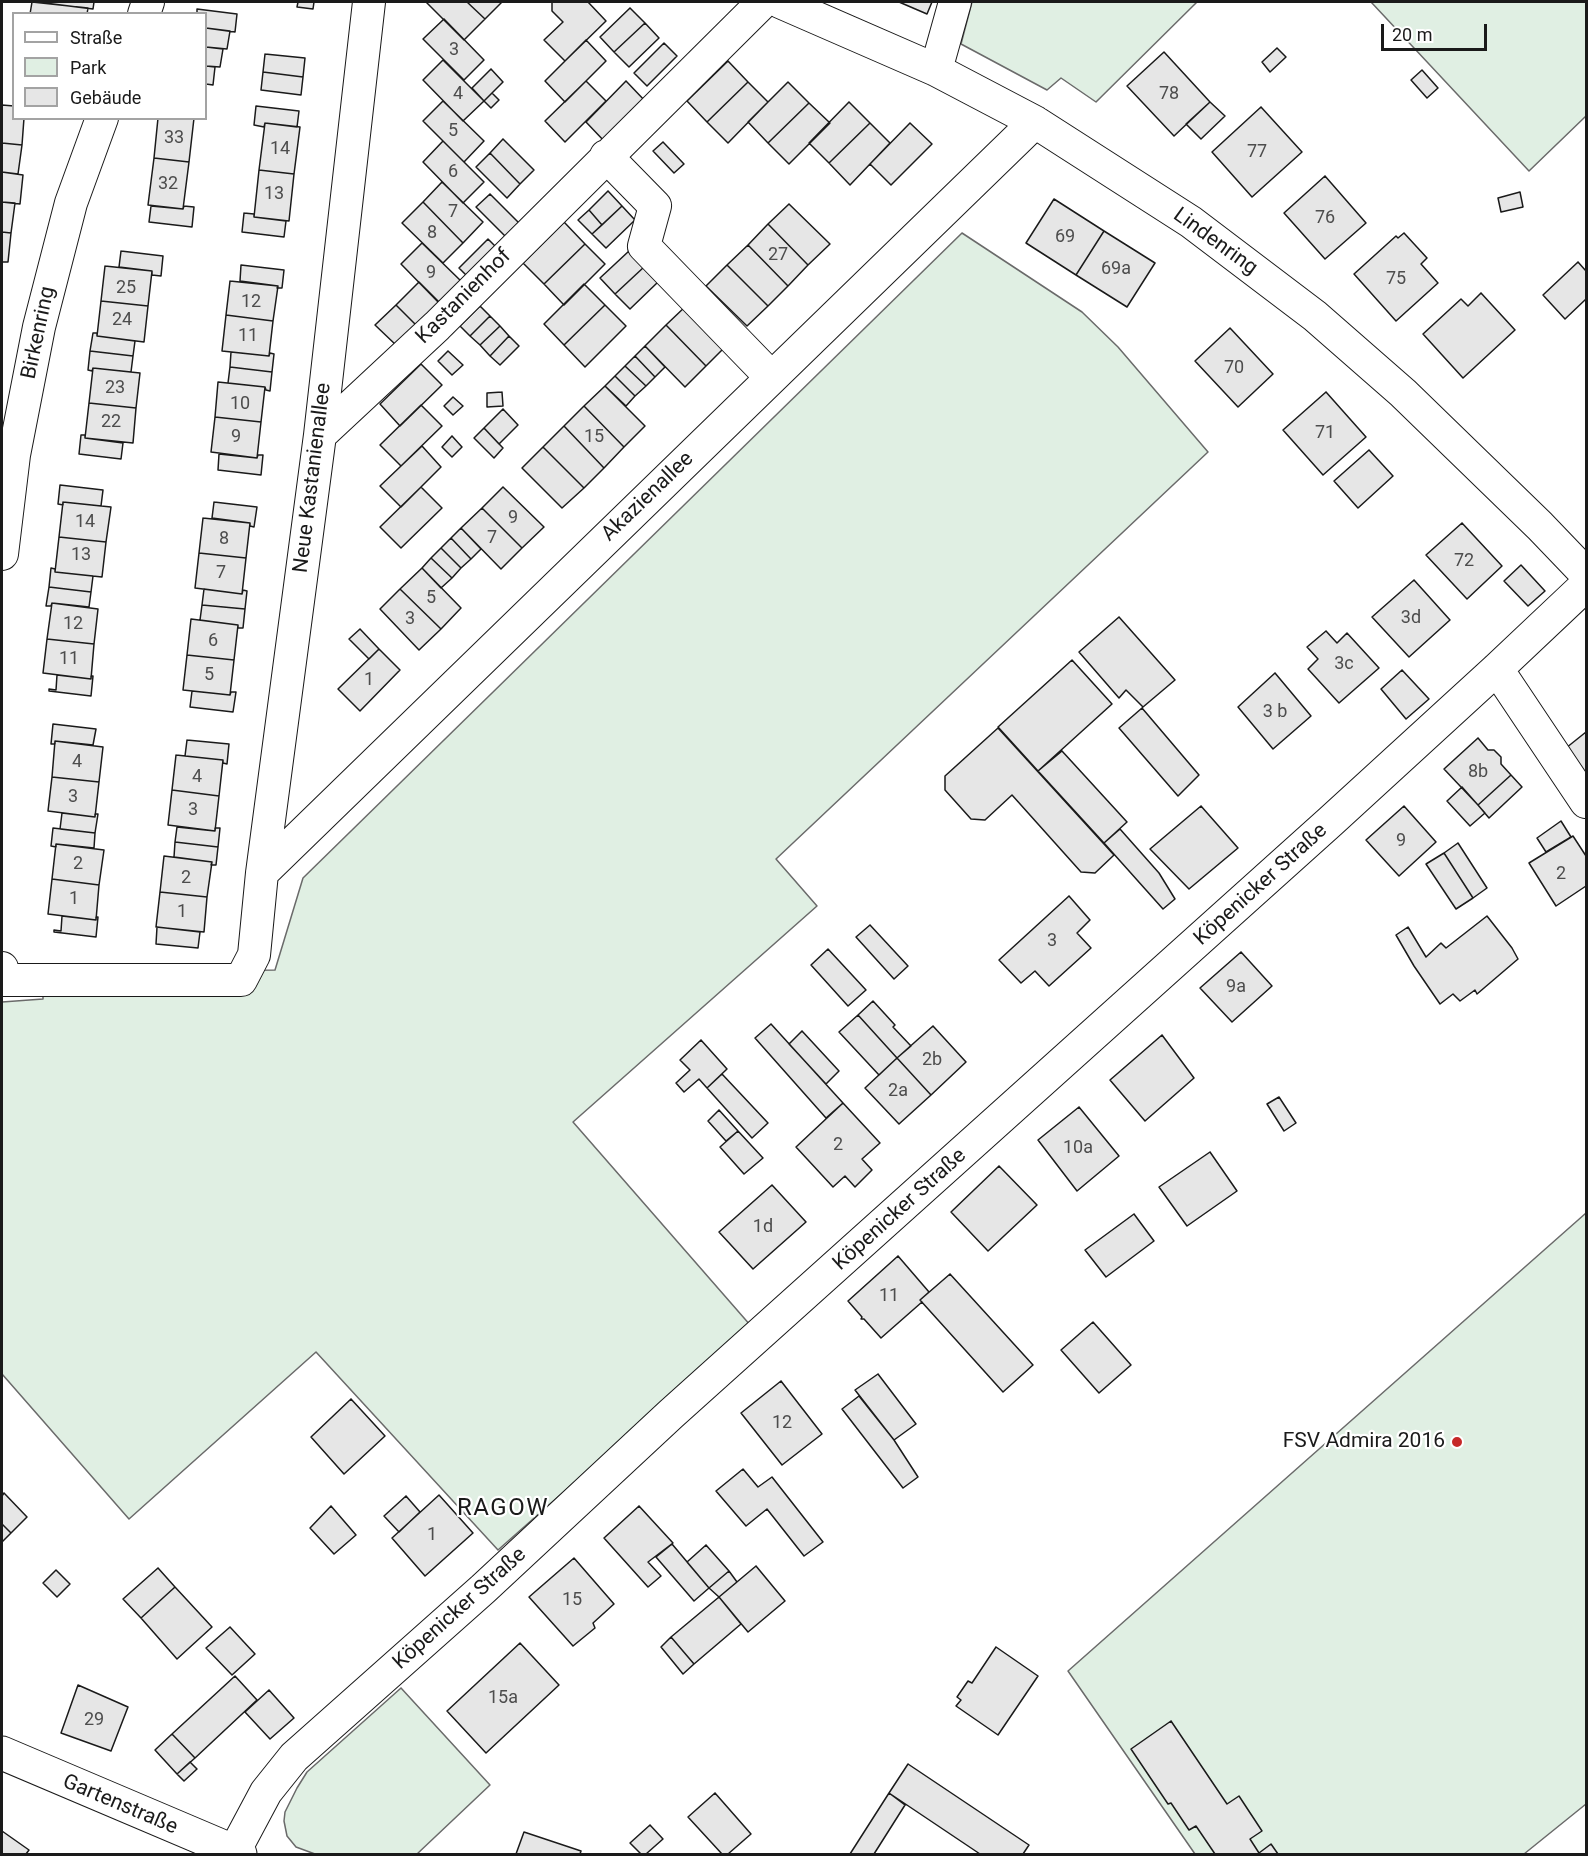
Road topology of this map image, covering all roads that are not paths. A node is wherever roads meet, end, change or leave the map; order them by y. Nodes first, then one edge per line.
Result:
1 (369, 2) edge
2 (763, 2) edge
3 (780, 2) edge
4 (955, 2) edge
5 (936, 70) junction
6 (101, 120) edge
7 (1035, 122) junction
8 (606, 156) junction
9 (771, 377) junction
10 (320, 435) junction
11 (2, 554) edge
12 (1587, 574) edge
13 (1587, 585) edge
14 (1497, 669) junction
15 (1587, 802) edge
16 (262, 873) junction
17 (2, 974) edge
18 (2, 1753) edge
19 (237, 1853) edge

1 - 10 street, Neue Kastanienallee
2 - 8 street, Kastanienhof
3 - 5 street, Lindenring
4 - 5 street
5 - 7 street, Lindenring
6 - 11 street, Birkenring
7 - 9 street, Akazienallee
7 - 12 street, Lindenring
8 - 9 street
8 - 10 street, Kastanienhof
9 - 16 street, Akazienallee
10 - 16 street, Neue Kastanienallee
13 - 14 street, Köpenicker Straße
14 - 15 street
14 - 19 street, Köpenicker Straße
16 - 17 street, Neue Kastanienallee
18 - 19 street, Gartenstraße

